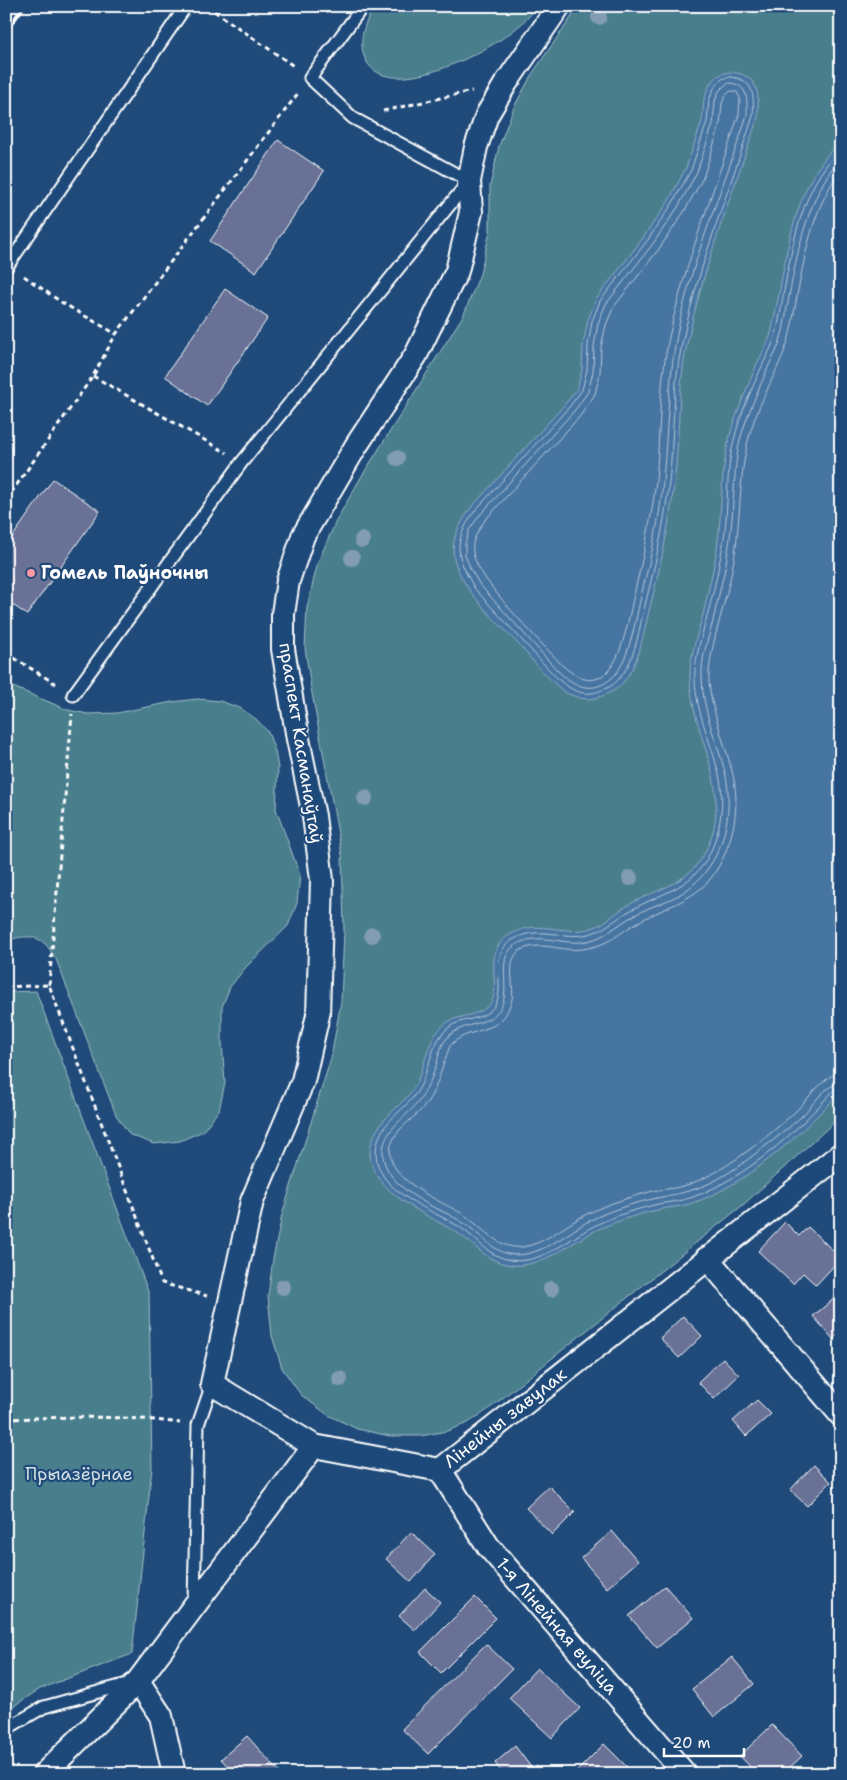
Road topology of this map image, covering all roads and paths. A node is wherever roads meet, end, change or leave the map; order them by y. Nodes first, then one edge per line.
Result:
1 (186, 6) edge
2 (207, 6) edge
3 (363, 6) edge
4 (559, 6) edge
5 (310, 78) junction
6 (506, 83) junction
7 (353, 118) junction
8 (469, 181) junction
9 (7, 267) edge
10 (116, 334) junction
11 (93, 376) junction
12 (242, 462) junction
13 (6, 500) edge
14 (6, 653) edge
15 (73, 695) junction
16 (49, 986) junction
17 (6, 987) edge
18 (841, 1154) edge
19 (707, 1258) junction
20 (229, 1302) junction
21 (212, 1384) junction
22 (841, 1415) edge
23 (6, 1419) edge
24 (198, 1425) junction
25 (314, 1446) junction
26 (440, 1470) junction
27 (194, 1606) junction
28 (138, 1681) junction
29 (6, 1728) edge
30 (44, 1774) edge
31 (174, 1774) edge
32 (685, 1774) edge

1 - 9 lane
2 - 5 path
3 - 5 lane
4 - 6 street, праспект Касманаўтаў
5 - 7 lane
5 - 10 path
6 - 7 path
6 - 8 street, праспект Касманаўтаў
7 - 8 lane
8 - 12 lane
8 - 20 street, праспект Касманаўтаў
9 - 10 path
10 - 11 path
11 - 12 path
11 - 13 path
12 - 15 lane
14 - 15 path
15 - 16 path
16 - 17 path
16 - 20 path
18 - 19 street, Лінейны завулак
19 - 22 street
19 - 26 street, Лінейны завулак
20 - 21 street, праспект Касманаўтаў
21 - 24 lane
21 - 25 street
23 - 24 path
24 - 27 lane
25 - 26 street, Лінейны завулак
25 - 27 street
26 - 32 street, 1-я Лінейная вуліца
27 - 28 street
28 - 29 lane
28 - 30 street
28 - 31 street

